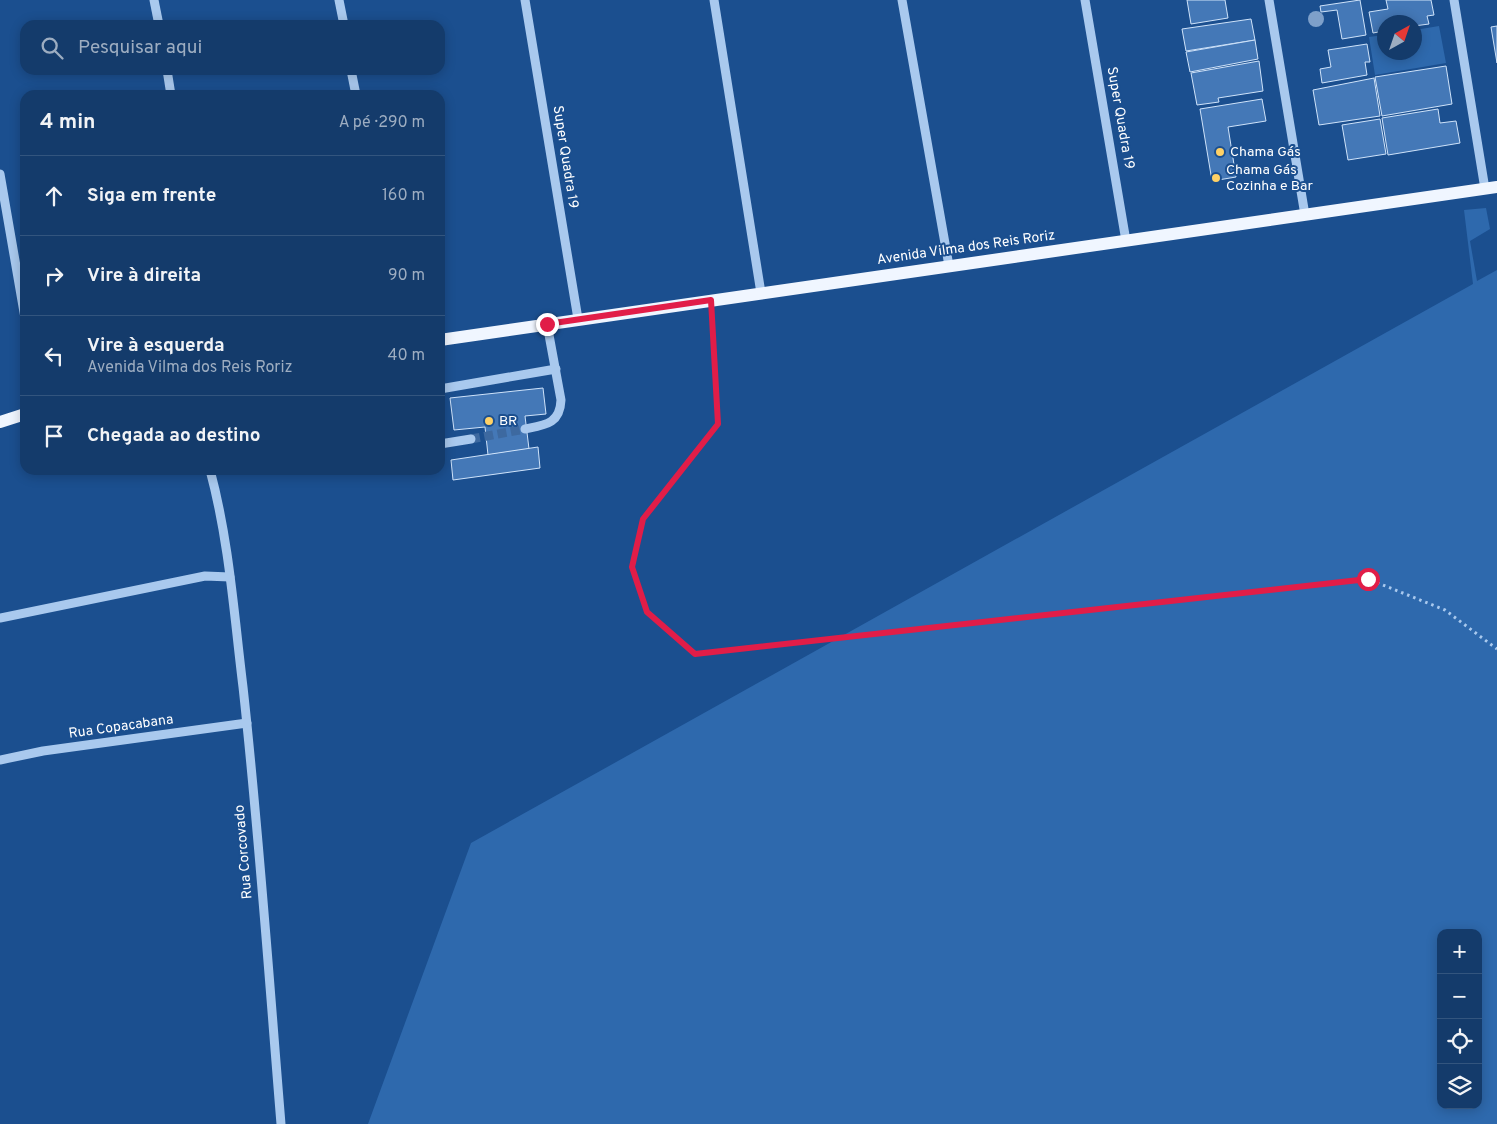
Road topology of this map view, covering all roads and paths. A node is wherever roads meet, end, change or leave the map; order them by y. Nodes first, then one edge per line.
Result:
1 (154, 0) edge
2 (339, 0) edge
3 (525, 0) edge
4 (714, 0) edge
5 (902, 0) edge
6 (1086, 0) edge
7 (1269, 0) edge
8 (1454, 0) edge
9 (158, 20) edge
10 (343, 20) edge
11 (168, 75) edge
12 (352, 75) edge
13 (170, 90) edge
14 (355, 90) edge
15 (0, 174) edge
16 (1491, 188) edge
17 (1305, 215) junction
18 (1126, 241) junction
19 (948, 266) junction
20 (20, 289) edge
21 (761, 293) junction
22 (711, 300) junction
23 (578, 319) junction
24 (547, 324) junction
25 (445, 339) edge
26 (556, 369) junction
27 (445, 388) edge
28 (20, 416) edge
29 (0, 422) edge
30 (525, 429) tunnel mouth
31 (471, 439) tunnel mouth
32 (445, 443) edge
33 (211, 475) edge
34 (230, 577) junction
35 (0, 618) edge
36 (1497, 649) edge
37 (247, 723) junction
38 (0, 760) edge
39 (281, 1124) edge

1 - 9 street
2 - 10 street
3 - 23 street, Super Quadra 19
4 - 21 street
5 - 19 street
6 - 18 street, Super Quadra 19
7 - 17 street
8 - 16 street
11 - 13 street
12 - 14 street
15 - 20 street
16 - 17 main road, Avenida Vilma dos Reis Roriz
17 - 18 main road, Avenida Vilma dos Reis Roriz
18 - 19 main road, Avenida Vilma dos Reis Roriz
19 - 21 main road, Avenida Vilma dos Reis Roriz
21 - 22 main road, Avenida Vilma dos Reis Roriz
22 - 23 main road, Avenida Vilma dos Reis Roriz
22 - 36 path
23 - 24 main road, Avenida Vilma dos Reis Roriz
24 - 25 main road, Avenida Vilma dos Reis Roriz
24 - 26 street
26 - 27 street
26 - 30 street
28 - 29 main road
31 - 32 street
33 - 34 street, Rua Corcovado
34 - 35 street
34 - 37 street, Rua Corcovado
37 - 38 street, Rua Copacabana
37 - 39 street, Rua Corcovado

